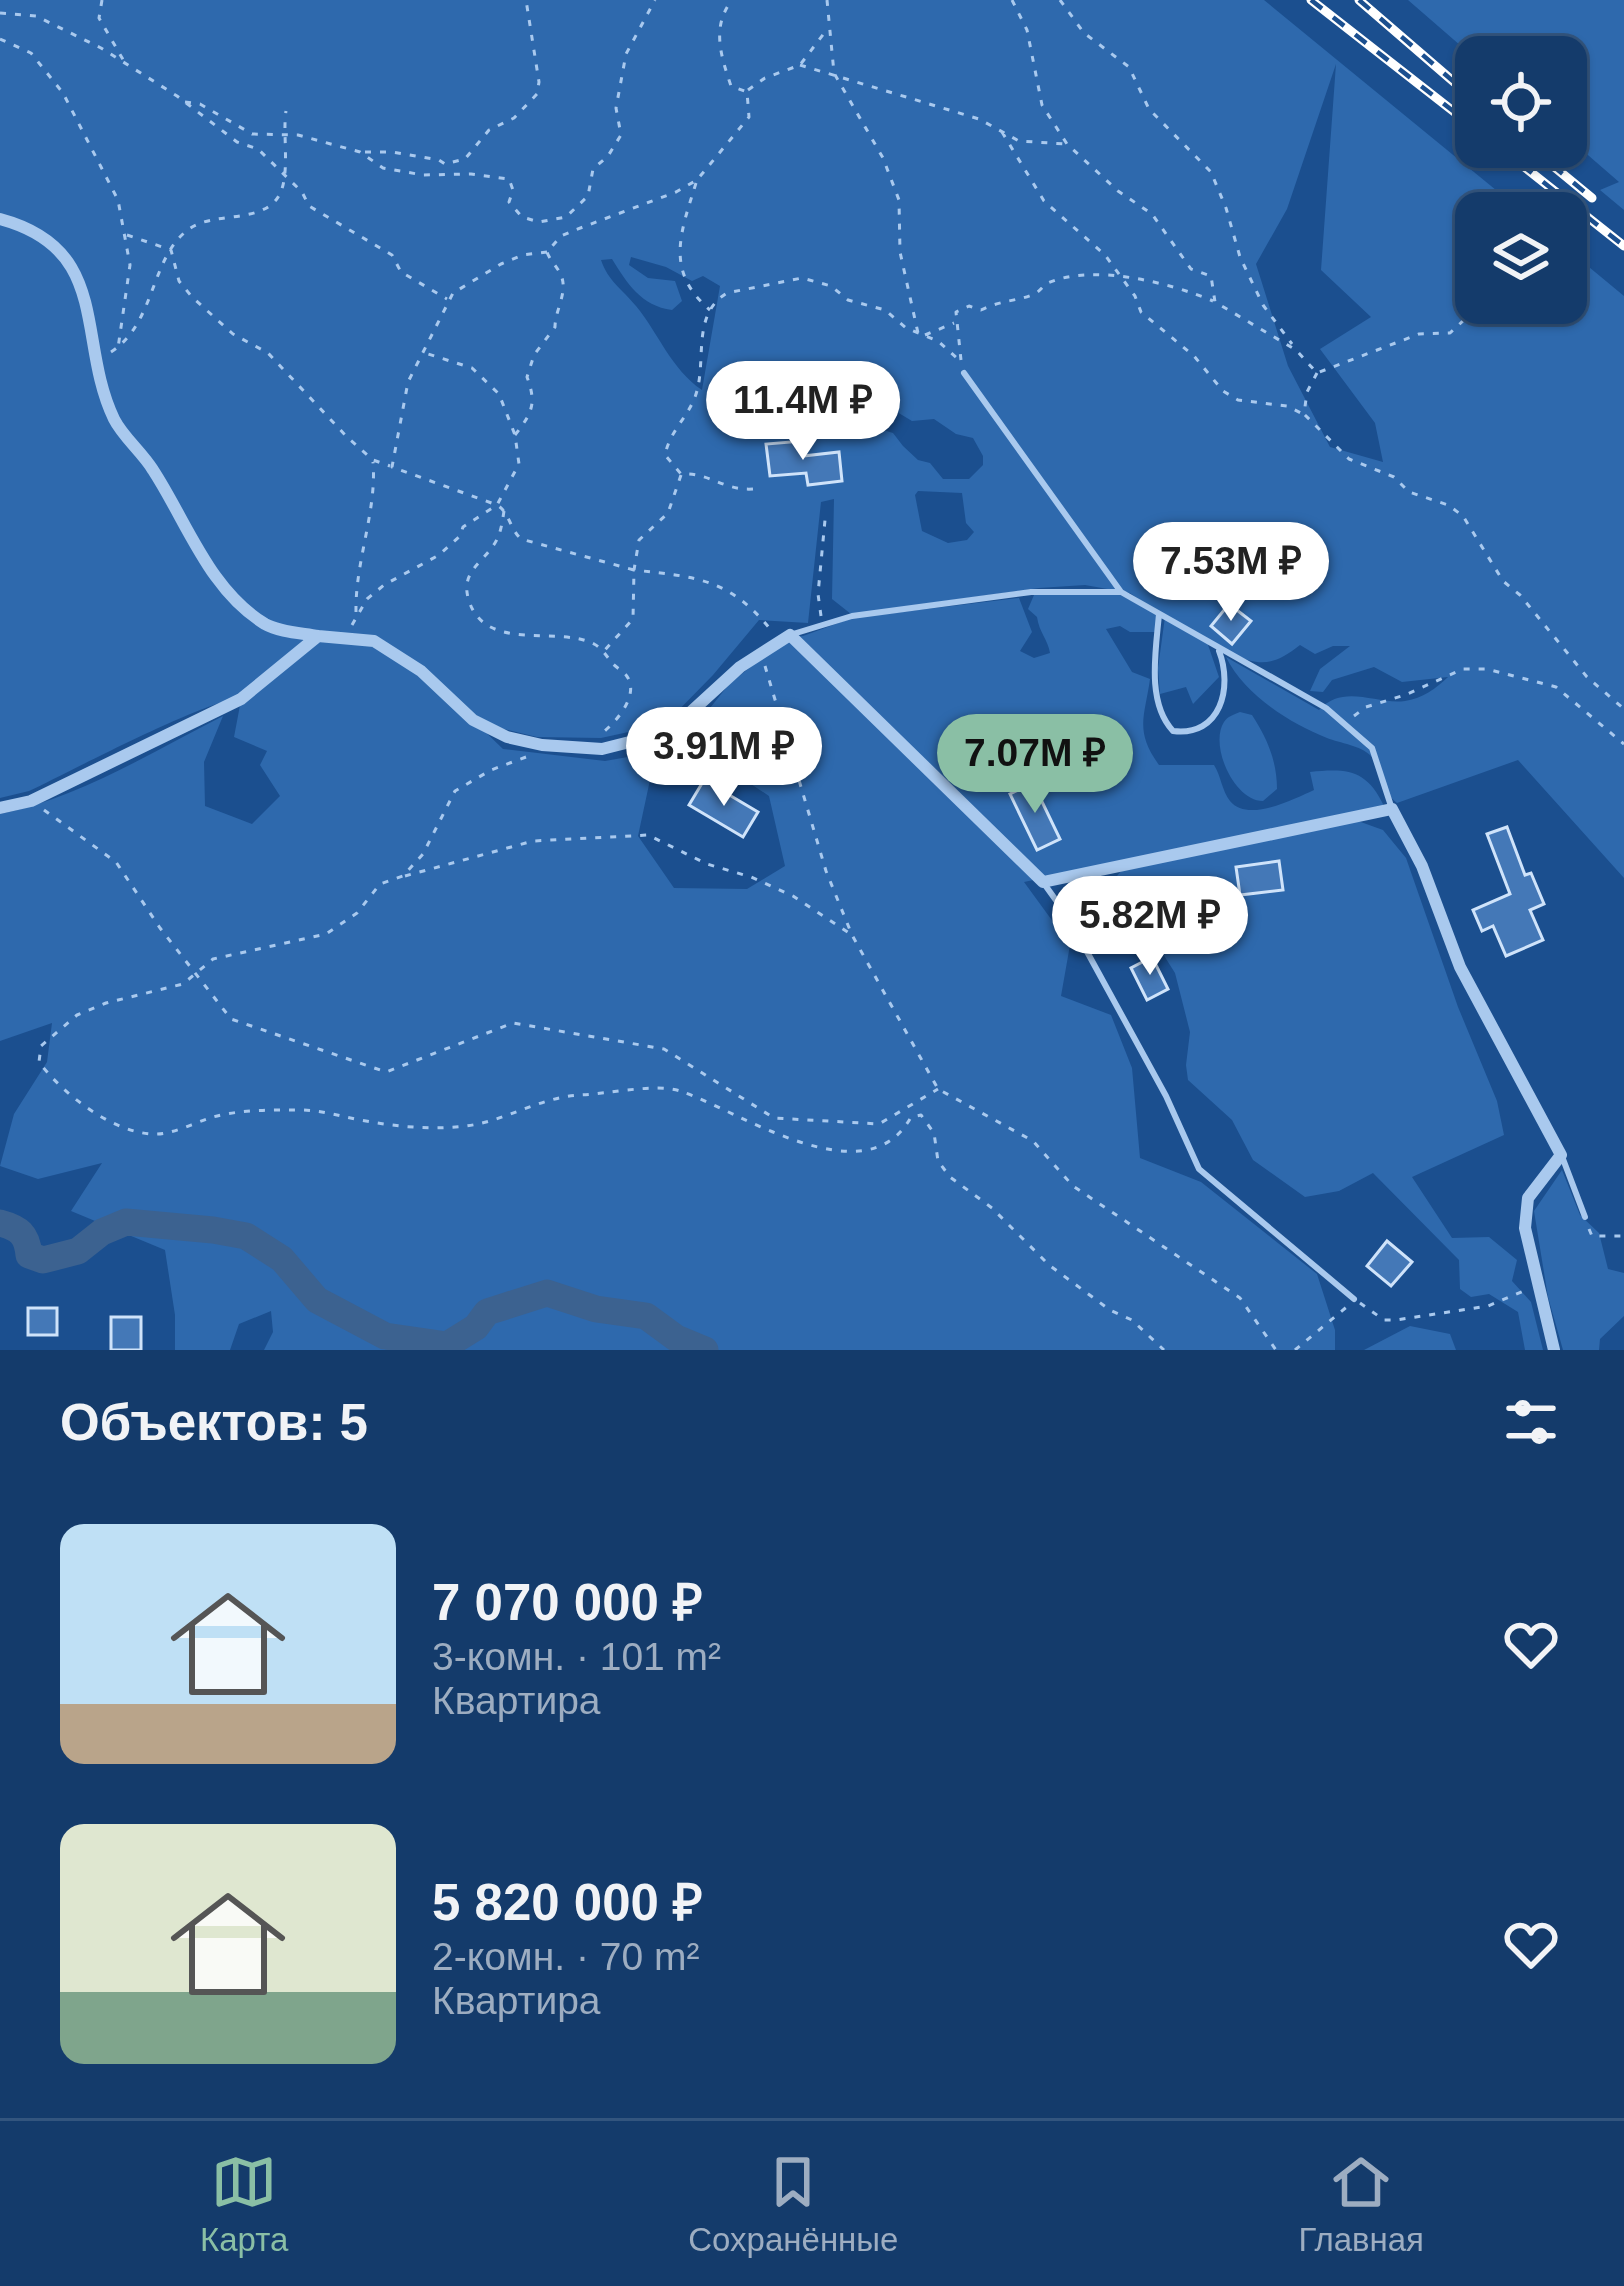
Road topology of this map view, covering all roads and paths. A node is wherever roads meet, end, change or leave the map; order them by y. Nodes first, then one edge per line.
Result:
1 (102, 0) edge
2 (526, 0) edge
3 (655, 0) edge
4 (732, 0) edge
5 (827, 0) edge
6 (1012, 0) edge
7 (1060, 0) edge
8 (0, 13) edge
9 (829, 27) junction
10 (0, 39) edge
11 (127, 64) junction
12 (800, 65) junction
13 (834, 73) junction
14 (747, 92) junction
15 (184, 103) junction
16 (286, 111) dead end
17 (1002, 132) junction
18 (284, 133) junction
19 (1067, 144) junction
20 (360, 152) junction
21 (282, 173) junction
22 (698, 180) junction
23 (0, 219) edge
24 (554, 220) junction
25 (127, 235) junction
26 (561, 236) junction
27 (171, 250) junction
28 (547, 252) junction
29 (1116, 276) junction
30 (448, 300) junction
31 (1215, 302) junction
32 (711, 311) junction
33 (956, 322) junction
34 (1460, 324) edge
35 (921, 334) junction
36 (118, 348) junction
37 (1296, 350) junction
38 (422, 352) junction
39 (98, 360) junction
40 (962, 363) junction
41 (964, 373) joint
42 (1317, 373) junction
43 (1304, 415) junction
44 (515, 435) junction
45 (373, 460) junction
46 (392, 466) junction
47 (681, 474) junction
48 (753, 489) dead end
49 (497, 505) junction
50 (504, 509) junction
51 (825, 520) dead end
52 (634, 570) junction
53 (1121, 592) junction
54 (356, 614) junction
55 (1159, 614) junction
56 (823, 624) junction
57 (318, 636) junction
58 (348, 638) dead end
59 (784, 638) junction
60 (1218, 648) junction
61 (603, 652) junction
62 (761, 653) junction
63 (1624, 709) edge
64 (1345, 723) junction
65 (1624, 744) edge
66 (542, 745) junction
67 (581, 748) junction
68 (31, 801) junction
69 (0, 808) edge
70 (1392, 809) junction
71 (403, 876) junction
72 (1043, 882) junction
73 (852, 935) junction
74 (194, 971) junction
75 (938, 1089) junction
76 (1562, 1155) junction
77 (1585, 1217) joint
78 (1624, 1236) edge
79 (1537, 1287) junction
80 (1354, 1299) junction
81 (1164, 1350) edge
82 (1276, 1350) edge
83 (1295, 1350) edge
84 (1554, 1350) edge

1 - 11 path
2 - 20 path
3 - 24 path
4 - 14 path
5 - 9 path
6 - 19 path
7 - 37 path
8 - 11 path
9 - 12 path
9 - 13 path
10 - 25 path
11 - 15 path
12 - 13 path
12 - 14 path
13 - 17 path
13 - 35 path
14 - 22 path
15 - 18 path
15 - 21 path
16 - 18 path
17 - 19 path
17 - 29 path
18 - 20 path
18 - 21 path
19 - 31 path
20 - 24 path
21 - 27 path
21 - 30 path
22 - 26 path
22 - 32 path
23 - 39 street
24 - 26 path
25 - 27 path
25 - 36 path
26 - 28 path
27 - 36 path
27 - 45 path
28 - 30 path
28 - 44 path
29 - 31 path
29 - 33 path
29 - 43 path
30 - 38 path
31 - 37 path
32 - 35 path
32 - 47 path
33 - 35 path
33 - 40 path
34 - 42 path
35 - 40 path
36 - 39 path
37 - 42 path
38 - 44 path
38 - 46 path
39 - 57 street
40 - 41 path
41 - 53 lane
42 - 43 path
43 - 63 path
44 - 49 path
45 - 46 path
45 - 54 path
46 - 49 path
47 - 48 path
47 - 52 path
49 - 50 path
49 - 54 path
50 - 52 path
50 - 61 path
51 - 56 path
52 - 59 path
52 - 61 path
53 - 55 lane
53 - 56 lane
54 - 58 path
55 - 60 lane
55 - 60 lane
56 - 59 lane
57 - 66 street
57 - 68 street
59 - 62 street
59 - 72 street
60 - 64 lane
61 - 67 path
62 - 67 street
62 - 73 path
64 - 65 path
64 - 70 lane
66 - 67 street
66 - 71 path
68 - 69 street
68 - 74 path
70 - 72 street
70 - 76 street
71 - 73 path
71 - 74 path
72 - 80 lane
73 - 75 path
74 - 75 path
74 - 81 path
75 - 82 path
76 - 77 lane
76 - 79 street
77 - 78 path
79 - 80 path
79 - 84 street
80 - 83 path

